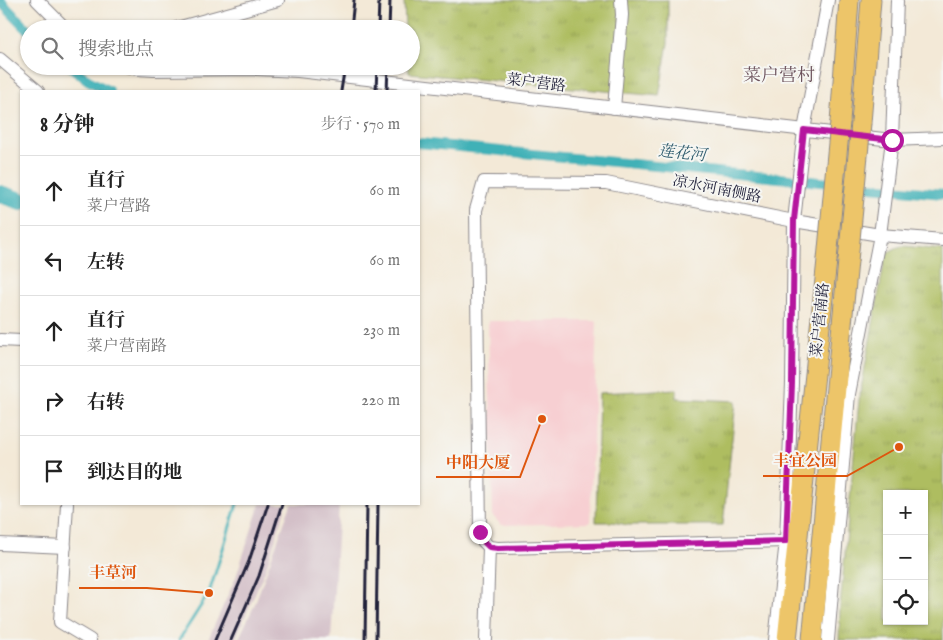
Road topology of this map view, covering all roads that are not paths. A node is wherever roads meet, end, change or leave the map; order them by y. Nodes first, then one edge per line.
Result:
1 (37, 0) edge
2 (278, 0) edge
3 (621, 0) edge
4 (828, 0) edge
5 (849, 0) edge
6 (872, 0) edge
7 (897, 0) edge
8 (57, 20) edge
9 (206, 20) edge
10 (0, 59) edge
11 (332, 75) edge
12 (37, 90) edge
13 (614, 108) junction
14 (804, 130) junction
15 (943, 138) edge
16 (892, 140) junction
17 (794, 220) junction
18 (880, 235) junction
19 (943, 240) edge
20 (0, 340) edge
21 (20, 341) edge
22 (67, 505) edge
23 (786, 541) junction
24 (0, 544) edge
25 (489, 547) junction
26 (65, 548) junction
27 (90, 640) edge
28 (486, 640) edge
29 (774, 640) edge
30 (787, 640) edge
31 (812, 640) edge
32 (828, 640) edge

1 - 8 street
2 - 9 street
3 - 13 street
4 - 14 street
5 - 30 highway, 菜户营南路, bridge
6 - 31 highway, 菜户营南路, bridge
7 - 16 street
10 - 12 street
11 - 13 street, 菜户营路
13 - 14 street, 菜户营路
14 - 16 street, 菜户营路
14 - 17 street, 菜户营南路
15 - 16 street, 菜户营路
16 - 18 street
17 - 18 street, 凉水河南侧路
17 - 23 street, 菜户营南路
17 - 25 street, 凉水河南侧路
18 - 19 street, 凉水河南侧路
18 - 32 street
20 - 21 street
22 - 26 street
23 - 25 street
23 - 29 street, 菜户营南路
24 - 26 street
25 - 28 street
26 - 27 street

